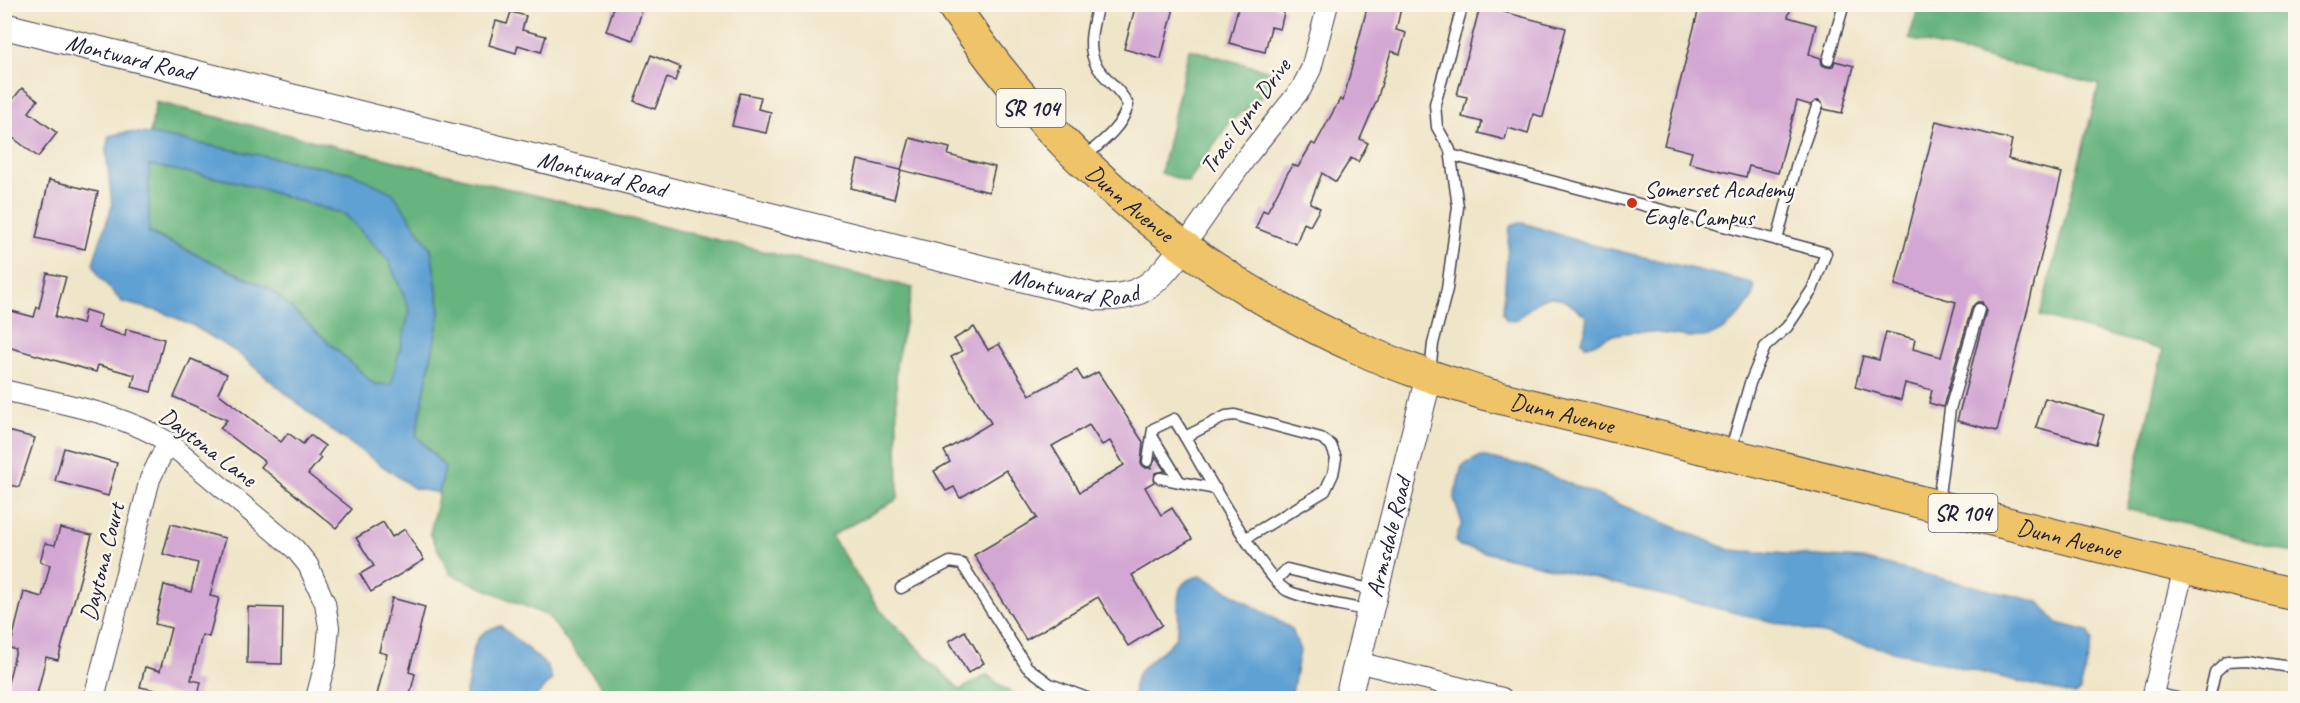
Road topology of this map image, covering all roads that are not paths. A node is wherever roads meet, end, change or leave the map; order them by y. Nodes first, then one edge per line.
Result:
1 (952, 4) edge
2 (1098, 4) edge
3 (1328, 4) edge
4 (1462, 4) edge
5 (1844, 4) edge
6 (4, 26) edge
7 (1828, 60) dead end
8 (1817, 107) dead end
9 (1451, 154) junction
10 (1080, 160) junction
11 (1777, 240) junction
12 (1183, 248) junction
13 (1979, 309) dead end
14 (1429, 376) junction
15 (4, 390) edge
16 (1152, 436) junction
17 (1185, 437) junction
18 (168, 442) junction
19 (1730, 455) junction
20 (1148, 461) dead end
21 (1160, 478) dead end
22 (1180, 482) junction
23 (1216, 489) junction
24 (1938, 506) junction
25 (1246, 538) junction
26 (2184, 568) junction
27 (1276, 580) junction
28 (901, 588) dead end
29 (2295, 595) edge
30 (1372, 600) junction
31 (1357, 663) junction
32 (2295, 668) edge
33 (2153, 696) edge
34 (94, 699) edge
35 (316, 699) edge
36 (1087, 699) edge
37 (1348, 699) edge
38 (1502, 699) edge
39 (2177, 699) edge
40 (2209, 699) edge

1 - 10 main road, Dunn Avenue / SR 104
2 - 10 lane
3 - 12 street, Traci Lynn Drive
4 - 9 lane
5 - 7 lane
6 - 12 street, Montward Road
8 - 11 lane
9 - 11 lane
9 - 14 lane
10 - 12 main road, Dunn Avenue / SR 104
11 - 19 lane
12 - 14 main road, Dunn Avenue / SR 104
13 - 24 lane
14 - 19 main road, Dunn Avenue / SR 104
14 - 30 street, Armsdale Road
15 - 18 street, Daytona Lane
16 - 17 lane
16 - 20 lane
16 - 22 lane
17 - 23 lane
17 - 25 lane
18 - 34 street, Daytona Court
18 - 35 street, Daytona Lane
19 - 24 main road, Dunn Avenue / SR 104
21 - 22 lane
22 - 23 lane
23 - 25 lane
24 - 26 main road, Dunn Avenue / SR 104
25 - 27 lane
26 - 29 main road, Dunn Avenue / SR 104
26 - 33 street
27 - 30 lane
27 - 30 lane
28 - 36 lane
30 - 31 street, Armsdale Road
31 - 37 street, Armsdale Road
31 - 38 street
32 - 40 lane
33 - 39 lane

